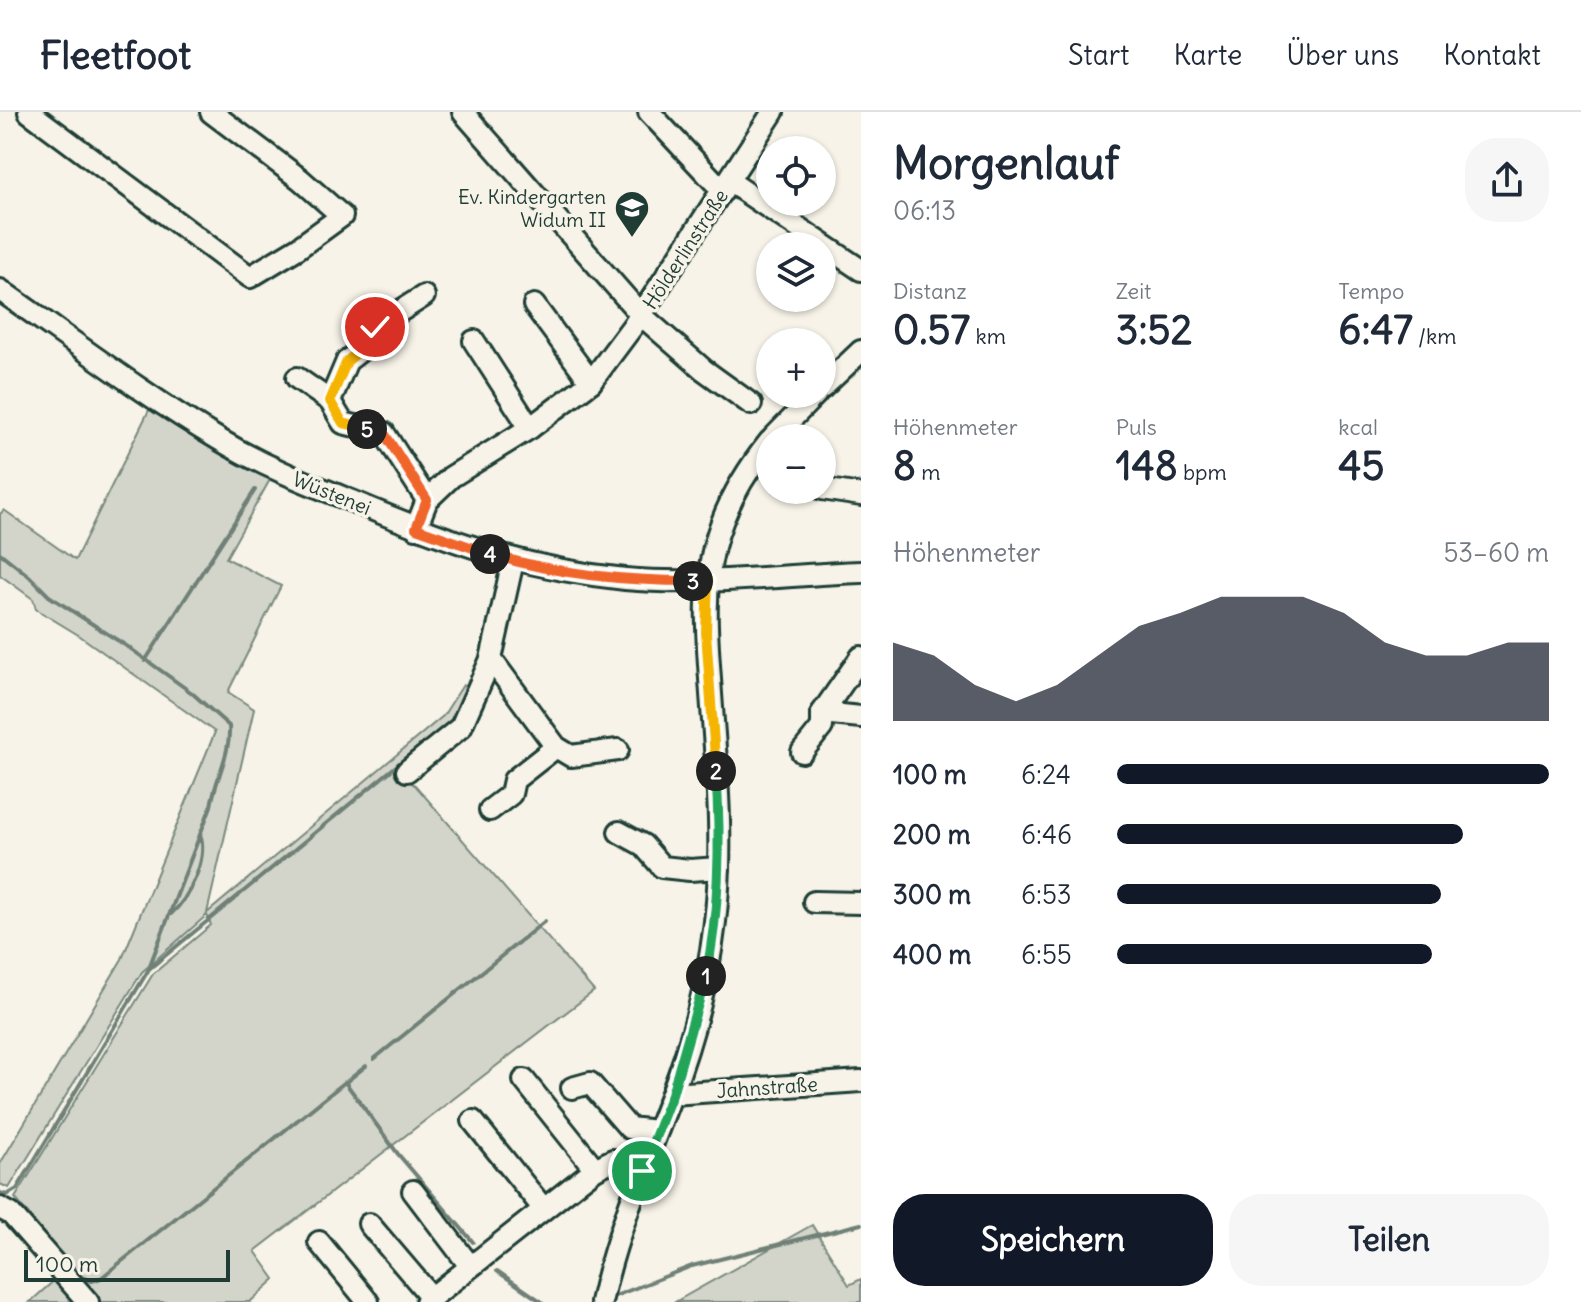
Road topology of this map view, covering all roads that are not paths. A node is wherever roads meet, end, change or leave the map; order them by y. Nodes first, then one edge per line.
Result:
1 (29, 112) edge
2 (211, 112) edge
3 (463, 112) edge
4 (649, 112) edge
5 (773, 112) edge
6 (726, 186) junction
7 (861, 270) edge
8 (0, 290) edge
9 (424, 296) dead end
10 (534, 305) dead end
11 (641, 315) junction
12 (474, 341) dead end
13 (861, 351) edge
14 (836, 375) edge
15 (297, 378) dead end
16 (591, 382) junction
17 (330, 401) junction
18 (751, 404) dead end
19 (802, 408) edge
20 (787, 424) edge
21 (530, 428) junction
22 (756, 461) edge
23 (836, 491) edge
24 (861, 495) edge
25 (427, 500) junction
26 (416, 528) junction
27 (513, 561) junction
28 (861, 572) edge
29 (708, 581) junction
30 (861, 657) edge
31 (491, 659) junction
32 (822, 713) junction
33 (861, 717) edge
34 (556, 747) junction
35 (618, 750) dead end
36 (802, 752) dead end
37 (407, 771) dead end
38 (490, 810) dead end
39 (619, 832) dead end
40 (719, 868) junction
41 (814, 902) dead end
42 (861, 903) edge
43 (524, 1080) dead end
44 (861, 1081) edge
45 (572, 1088) dead end
46 (672, 1094) junction
47 (473, 1121) dead end
48 (657, 1131) junction
49 (595, 1169) junction
50 (642, 1171) junction
51 (413, 1191) dead end
52 (0, 1208) edge
53 (543, 1208) junction
54 (369, 1224) dead end
55 (319, 1242) dead end
56 (470, 1266) junction
57 (429, 1300) edge
58 (88, 1302) edge
59 (368, 1302) edge
60 (601, 1302) edge

1 - 2 street
3 - 11 street
4 - 6 street
5 - 6 street, Hölderlinstraße
6 - 7 street
6 - 11 street, Hölderlinstraße
8 - 26 street, Wüstenei
9 - 17 street
10 - 16 street
11 - 16 street, Hölderlinstraße
11 - 18 street
12 - 21 street
13 - 14 street
15 - 17 street
16 - 21 street, Hölderlinstraße
17 - 25 street
19 - 20 street
21 - 25 street, Hölderlinstraße
22 - 29 street
23 - 24 street
25 - 26 street, Hölderlinstraße
26 - 27 street, Wüstenei
27 - 29 street, Wüstenei
27 - 31 street
28 - 29 street, Wüstenei
29 - 40 street
30 - 32 street
31 - 34 street
31 - 37 street
32 - 33 street
32 - 36 street
34 - 35 street
34 - 38 street
39 - 40 street
40 - 46 street
41 - 42 street
43 - 49 street
44 - 46 street, Jahnstraße
45 - 48 street
46 - 48 street
47 - 53 street
48 - 50 street
49 - 50 street
49 - 53 street
50 - 60 street
51 - 56 street
52 - 58 street
53 - 56 street
54 - 57 street
55 - 59 street
56 - 57 street

